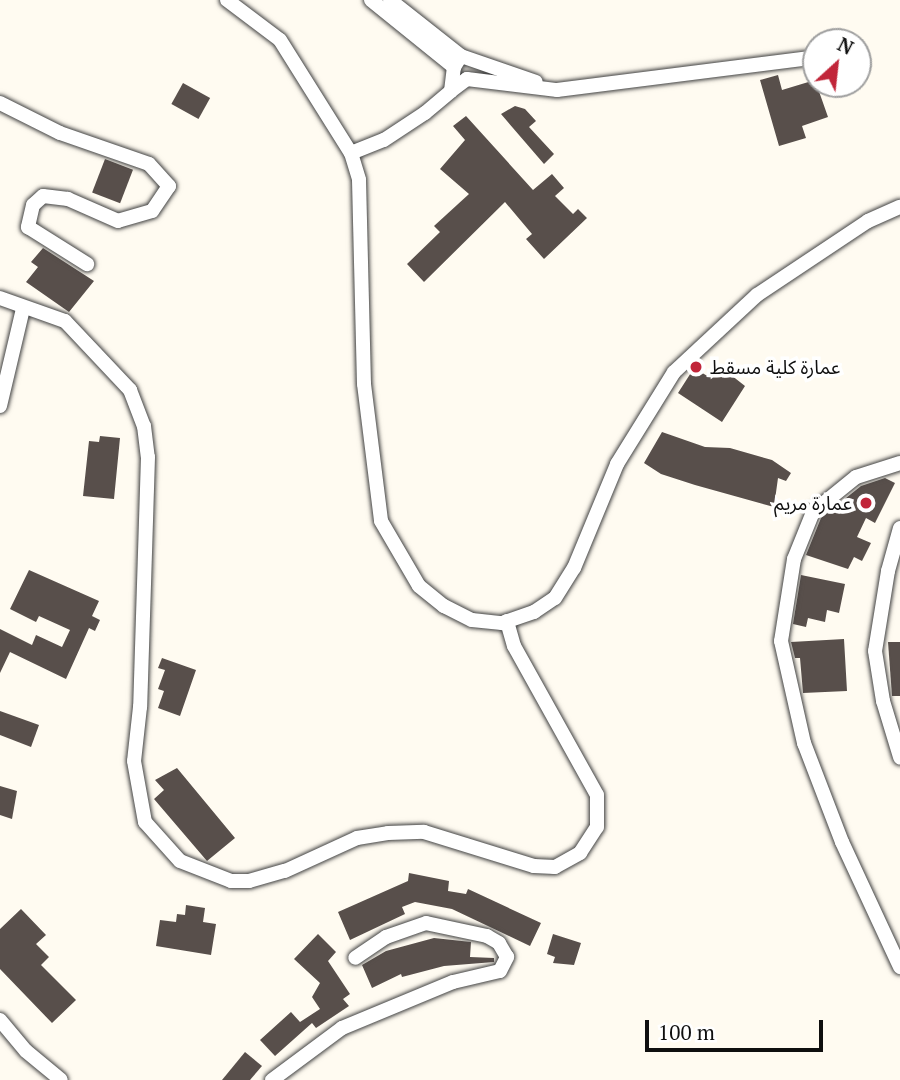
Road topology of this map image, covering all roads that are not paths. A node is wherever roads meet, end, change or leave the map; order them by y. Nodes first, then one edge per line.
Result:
1 (227, 0) edge
2 (371, 0) edge
3 (390, 0) edge
4 (802, 59) edge
5 (457, 61) junction
6 (557, 90) junction
7 (451, 91) junction
8 (0, 103) edge
9 (351, 153) junction
10 (900, 207) edge
11 (87, 264) dead end
12 (0, 298) edge
13 (23, 309) junction
14 (0, 406) edge
15 (900, 463) edge
16 (900, 528) edge
17 (507, 621) junction
18 (900, 757) edge
19 (355, 958) dead end
20 (900, 967) edge
21 (0, 1020) edge
22 (61, 1080) edge
23 (272, 1080) edge

1 - 9 street
2 - 5 street
3 - 5 street
4 - 6 street
5 - 6 street
5 - 7 street
6 - 7 street
7 - 9 street
8 - 11 street
9 - 17 street
10 - 17 street
12 - 13 street
13 - 14 street
13 - 17 street
15 - 20 street
16 - 18 street
19 - 23 street
21 - 22 street

